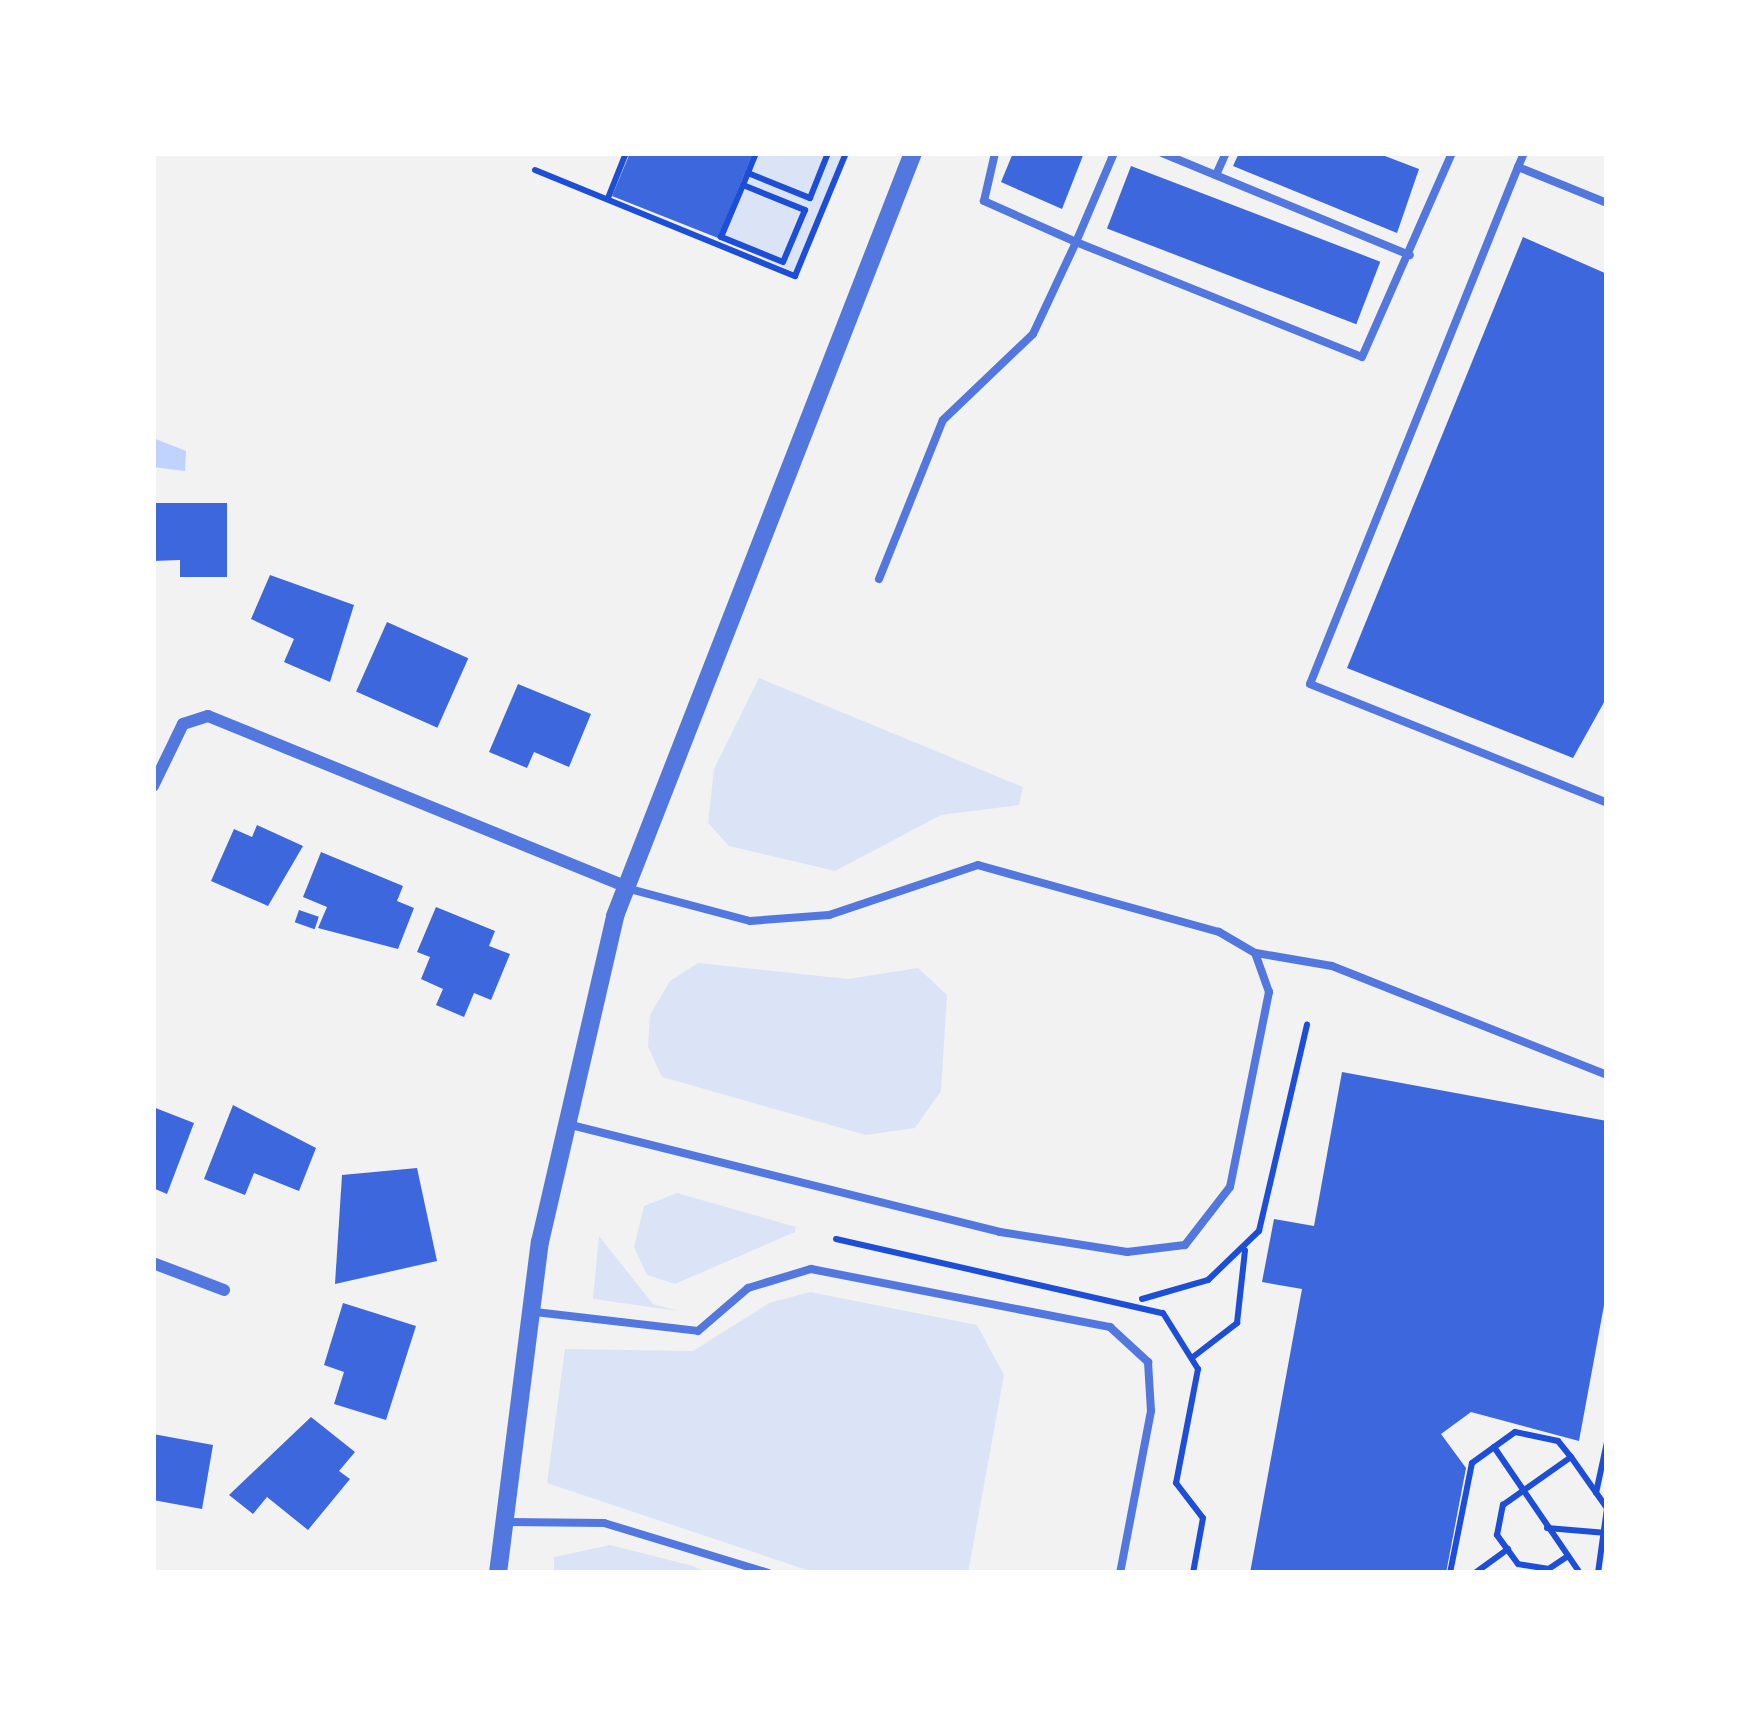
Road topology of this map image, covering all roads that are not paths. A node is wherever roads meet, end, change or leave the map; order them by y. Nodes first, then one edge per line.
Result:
1 (913, 153) edge
2 (995, 153) edge
3 (1114, 153) edge
4 (1162, 153) edge
5 (1226, 153) edge
6 (1452, 153) edge
7 (1524, 153) edge
8 (1518, 167) junction
9 (1216, 176) junction
10 (1607, 203) edge
11 (1076, 242) junction
12 (1411, 256) junction
13 (879, 579) dead end
14 (153, 786) edge
15 (1607, 802) edge
16 (626, 887) junction
17 (1255, 953) junction
18 (1607, 1075) edge
19 (563, 1124) junction
20 (153, 1263) edge
21 (224, 1290) dead end
22 (530, 1311) junction
23 (502, 1522) junction
24 (498, 1573) edge
25 (769, 1573) edge
26 (1120, 1573) edge

1 - 16 street
2 - 11 lane
3 - 11 lane
4 - 9 lane
5 - 9 lane
6 - 12 lane
7 - 8 lane
8 - 10 lane
8 - 15 lane
9 - 12 lane
11 - 12 lane
11 - 13 lane
14 - 16 street
16 - 17 lane
16 - 19 street
17 - 18 lane
17 - 19 lane
19 - 22 street
20 - 21 street
22 - 23 street
22 - 26 lane
23 - 24 street
23 - 25 lane

